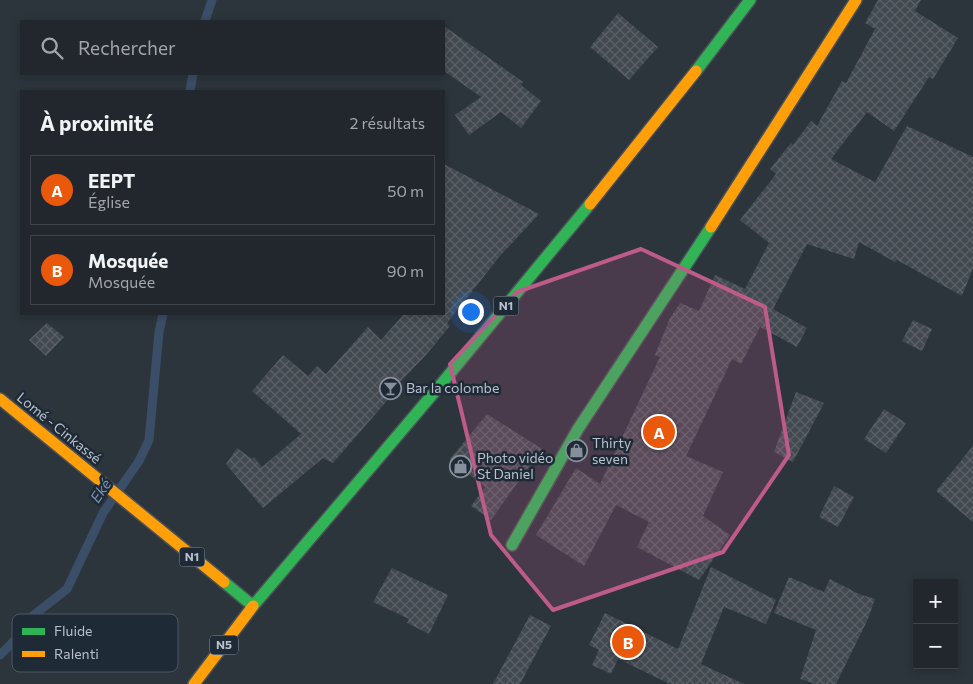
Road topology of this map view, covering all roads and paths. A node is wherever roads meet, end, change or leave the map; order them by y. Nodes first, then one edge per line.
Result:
1 (750, 0) edge
2 (856, 0) edge
3 (0, 399) edge
4 (512, 545) dead end
5 (253, 606) junction
6 (194, 684) edge

1 - 5 main road, N1
2 - 4 main road
3 - 5 main road, Lomé - Cinkassé / N1
5 - 6 main road, N5

